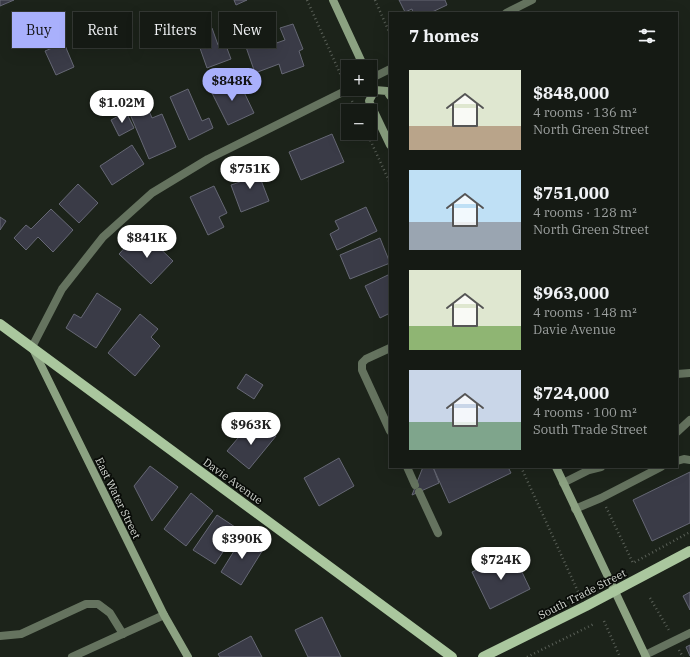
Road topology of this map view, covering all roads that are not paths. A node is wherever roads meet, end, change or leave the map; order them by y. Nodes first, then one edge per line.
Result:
1 (333, 0) edge
2 (532, 0) edge
3 (508, 12) edge
4 (361, 60) edge
5 (389, 70) edge
6 (377, 76) edge
7 (377, 90) edge
8 (341, 93) edge
9 (389, 94) edge
10 (372, 96) edge
11 (389, 143) edge
12 (0, 324) edge
13 (32, 347) junction
14 (389, 348) edge
15 (690, 373) edge
16 (678, 374) edge
17 (690, 420) edge
18 (389, 429) edge
19 (678, 431) edge
20 (690, 460) edge
21 (678, 461) edge
22 (407, 468) edge
23 (556, 468) edge
24 (597, 468) edge
25 (659, 468) edge
26 (563, 483) junction
27 (575, 509) junction
28 (438, 533) dead end
29 (690, 551) edge
30 (615, 590) junction
31 (164, 615) junction
32 (690, 633) edge
33 (123, 634) junction
34 (0, 636) edge
35 (646, 656) edge
36 (72, 657) edge
37 (188, 657) edge
38 (452, 657) edge
39 (483, 657) edge

1 - 4 main road
2 - 3 street
5 - 6 street
7 - 9 main road
8 - 13 street
10 - 11 main road
12 - 13 main road, Davie Avenue
13 - 31 main road, East Water Street
13 - 38 main road, Davie Avenue
14 - 18 street
15 - 16 street
17 - 19 street
20 - 21 street
22 - 28 street
23 - 26 main road
24 - 26 street
25 - 27 street
26 - 27 main road
27 - 30 main road
29 - 30 main road, South Trade Street
30 - 35 main road
30 - 39 main road, South Trade Street
31 - 33 street
31 - 37 main road, East Water Street
32 - 35 street
33 - 34 street
33 - 36 street

